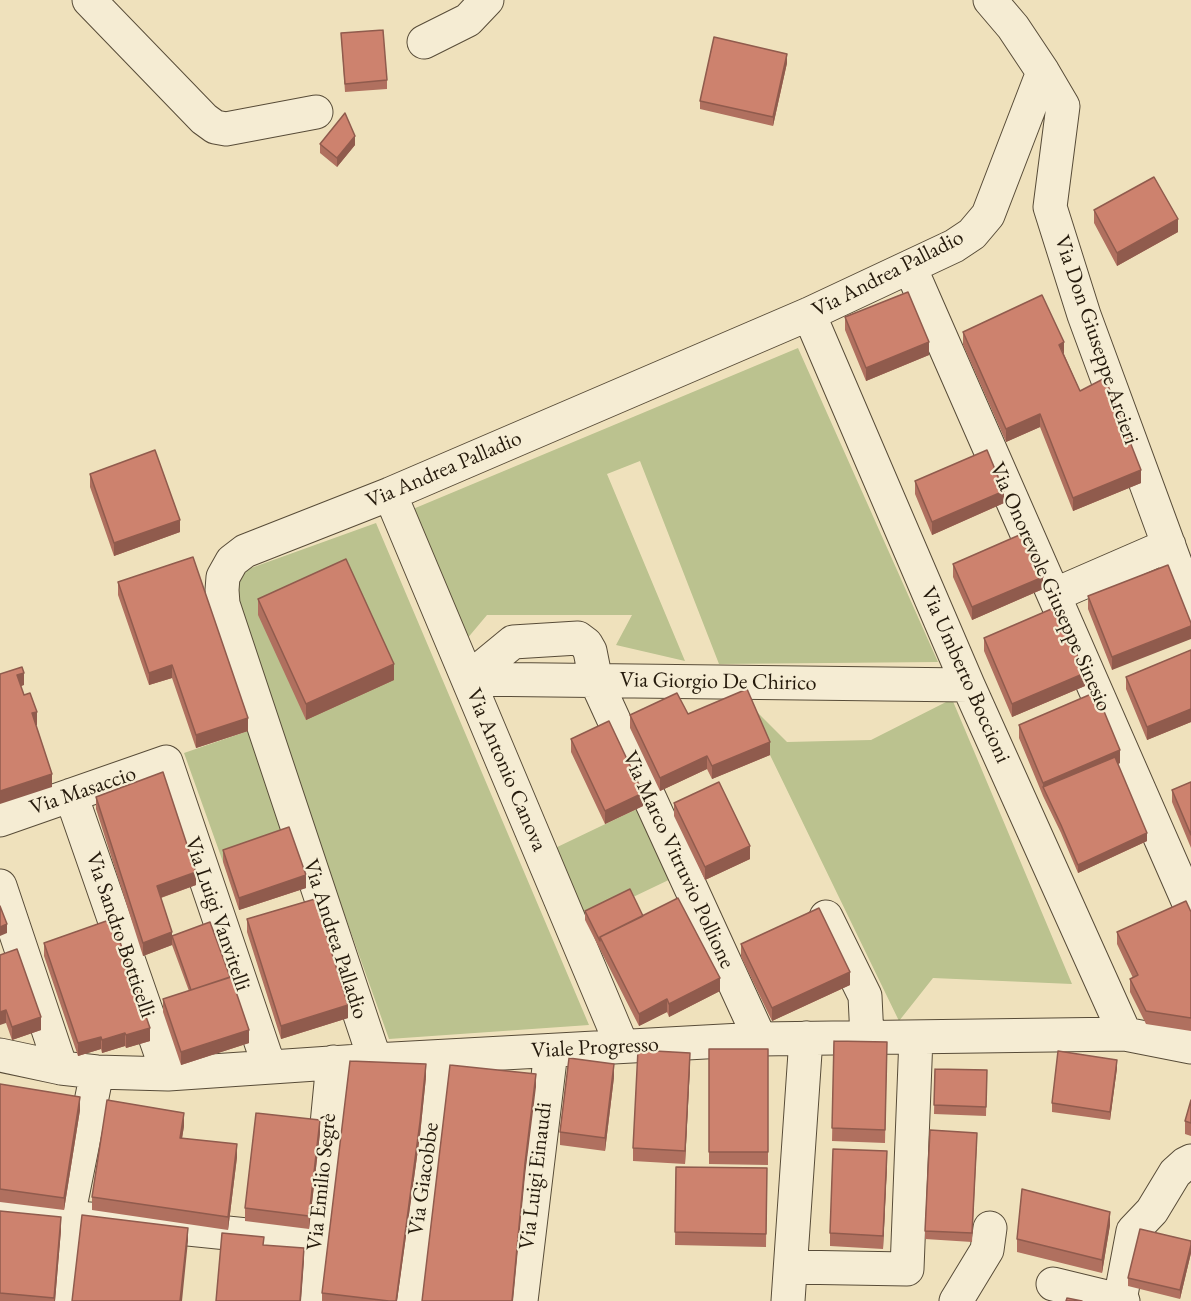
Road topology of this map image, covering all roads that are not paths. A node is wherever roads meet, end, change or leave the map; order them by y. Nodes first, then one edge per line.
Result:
1 (89, 0) edge
2 (487, 0) edge
3 (990, 0) edge
4 (424, 42) dead end
5 (1043, 72) junction
6 (316, 112) dead end
7 (910, 267) junction
8 (809, 314) junction
9 (390, 494) junction
10 (1169, 545) junction
11 (1054, 595) junction
12 (1191, 606) edge
13 (468, 679) junction
14 (596, 681) junction
15 (968, 685) junction
16 (1096, 692) junction
17 (1065, 706) edge
18 (1023, 724) edge
19 (992, 738) junction
20 (166, 762) joint
21 (71, 795) junction
22 (0, 820) edge
23 (0, 886) edge
24 (1191, 908) edge
25 (826, 917) edge
26 (1125, 1034) junction
27 (916, 1037) junction
28 (806, 1038) junction
29 (867, 1038) junction
30 (760, 1040) junction
31 (622, 1046) junction
32 (1191, 1047) edge
33 (551, 1051) junction
34 (0, 1055) edge
35 (440, 1057) junction
36 (375, 1059) junction
37 (333, 1062) junction
38 (269, 1066) junction
39 (61, 1068) junction
40 (98, 1072) junction
41 (168, 1074) junction
42 (1191, 1161) edge
43 (0, 1210) edge
44 (68, 1217) junction
45 (990, 1228) dead end
46 (316, 1242) junction
47 (791, 1267) junction
48 (1053, 1284) dead end
49 (61, 1301) edge
50 (310, 1301) edge
51 (408, 1301) edge
52 (521, 1301) edge
53 (788, 1301) edge
54 (956, 1301) edge
55 (1121, 1301) edge

1 - 6 street
2 - 4 street
3 - 5 street, Via Don Giuseppe Arcieri
5 - 7 street, Via Andrea Palladio
5 - 10 street, Via Don Giuseppe Arcieri
7 - 8 street, Via Andrea Palladio
7 - 11 street, Via Onorevole Giuseppe Sinesio
8 - 9 street, Via Andrea Palladio
8 - 15 street, Via Umberto Boccioni
9 - 13 street, Via Antonio Canova
9 - 36 street, Via Andrea Palladio
10 - 11 street
10 - 12 street, Via Don Giuseppe Arcieri
11 - 16 street, Via Onorevole Giuseppe Sinesio
13 - 14 street, Via Giorgio De Chirico
13 - 31 street, Via Antonio Canova
14 - 15 street, Via Giorgio De Chirico
14 - 30 street, Via Marco Vitruvio Pollione
15 - 19 street, Via Umberto Boccioni
16 - 17 street
16 - 24 street, Via Onorevole Giuseppe Sinesio
18 - 19 street
19 - 26 street, Via Umberto Boccioni
20 - 21 street, Via Masaccio
20 - 38 street, Via Luigi Vanvitelli
21 - 22 street, Via Masaccio
21 - 41 street, Via Sandro Botticelli
23 - 39 street
25 - 29 street
26 - 27 street, Viale Progresso
26 - 32 street, Viale Progresso
27 - 29 street, Viale Progresso
27 - 47 street
28 - 29 street, Viale Progresso
28 - 30 street, Viale Progresso
28 - 47 street
30 - 31 street, Viale Progresso
31 - 33 street, Viale Progresso
33 - 35 street, Viale Progresso
33 - 52 street, Via Luigi Einaudi
34 - 39 street, Viale Progresso
35 - 36 street, Viale Progresso
35 - 51 street, Via Giacobbe
36 - 37 street, Viale Progresso
37 - 38 street, Viale Progresso
37 - 46 street, Via Emilio Segrè
38 - 41 street, Viale Progresso
39 - 40 street, Viale Progresso
40 - 41 street, Viale Progresso
40 - 44 street
42 - 55 street
43 - 44 street
44 - 46 street
44 - 49 street
45 - 54 street
46 - 50 street, Via Emilio Segrè
47 - 53 street
48 - 55 street

